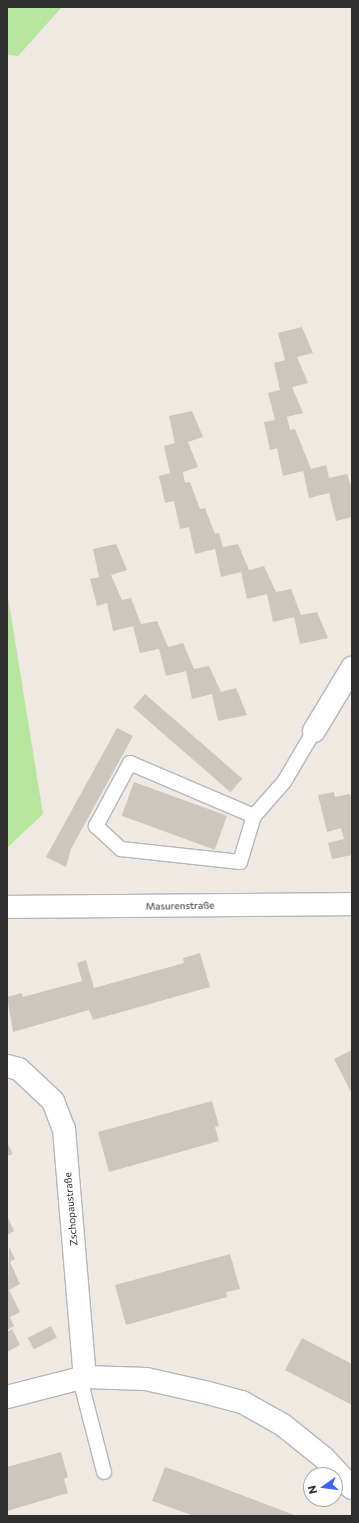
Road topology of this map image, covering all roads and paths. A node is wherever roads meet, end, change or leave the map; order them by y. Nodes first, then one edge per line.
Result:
1 (352, 668) edge
2 (314, 731) joint
3 (254, 816) junction
4 (352, 904) edge
5 (7, 907) edge
6 (7, 1066) edge
7 (83, 1378) junction
8 (7, 1398) edge
9 (104, 1472) dead end
10 (352, 1488) edge

1 - 2 street
2 - 3 lane
3 - 3 lane
4 - 5 street, Masurenstraße
6 - 7 street, Zschopaustraße
7 - 8 street
7 - 9 lane
7 - 10 street

